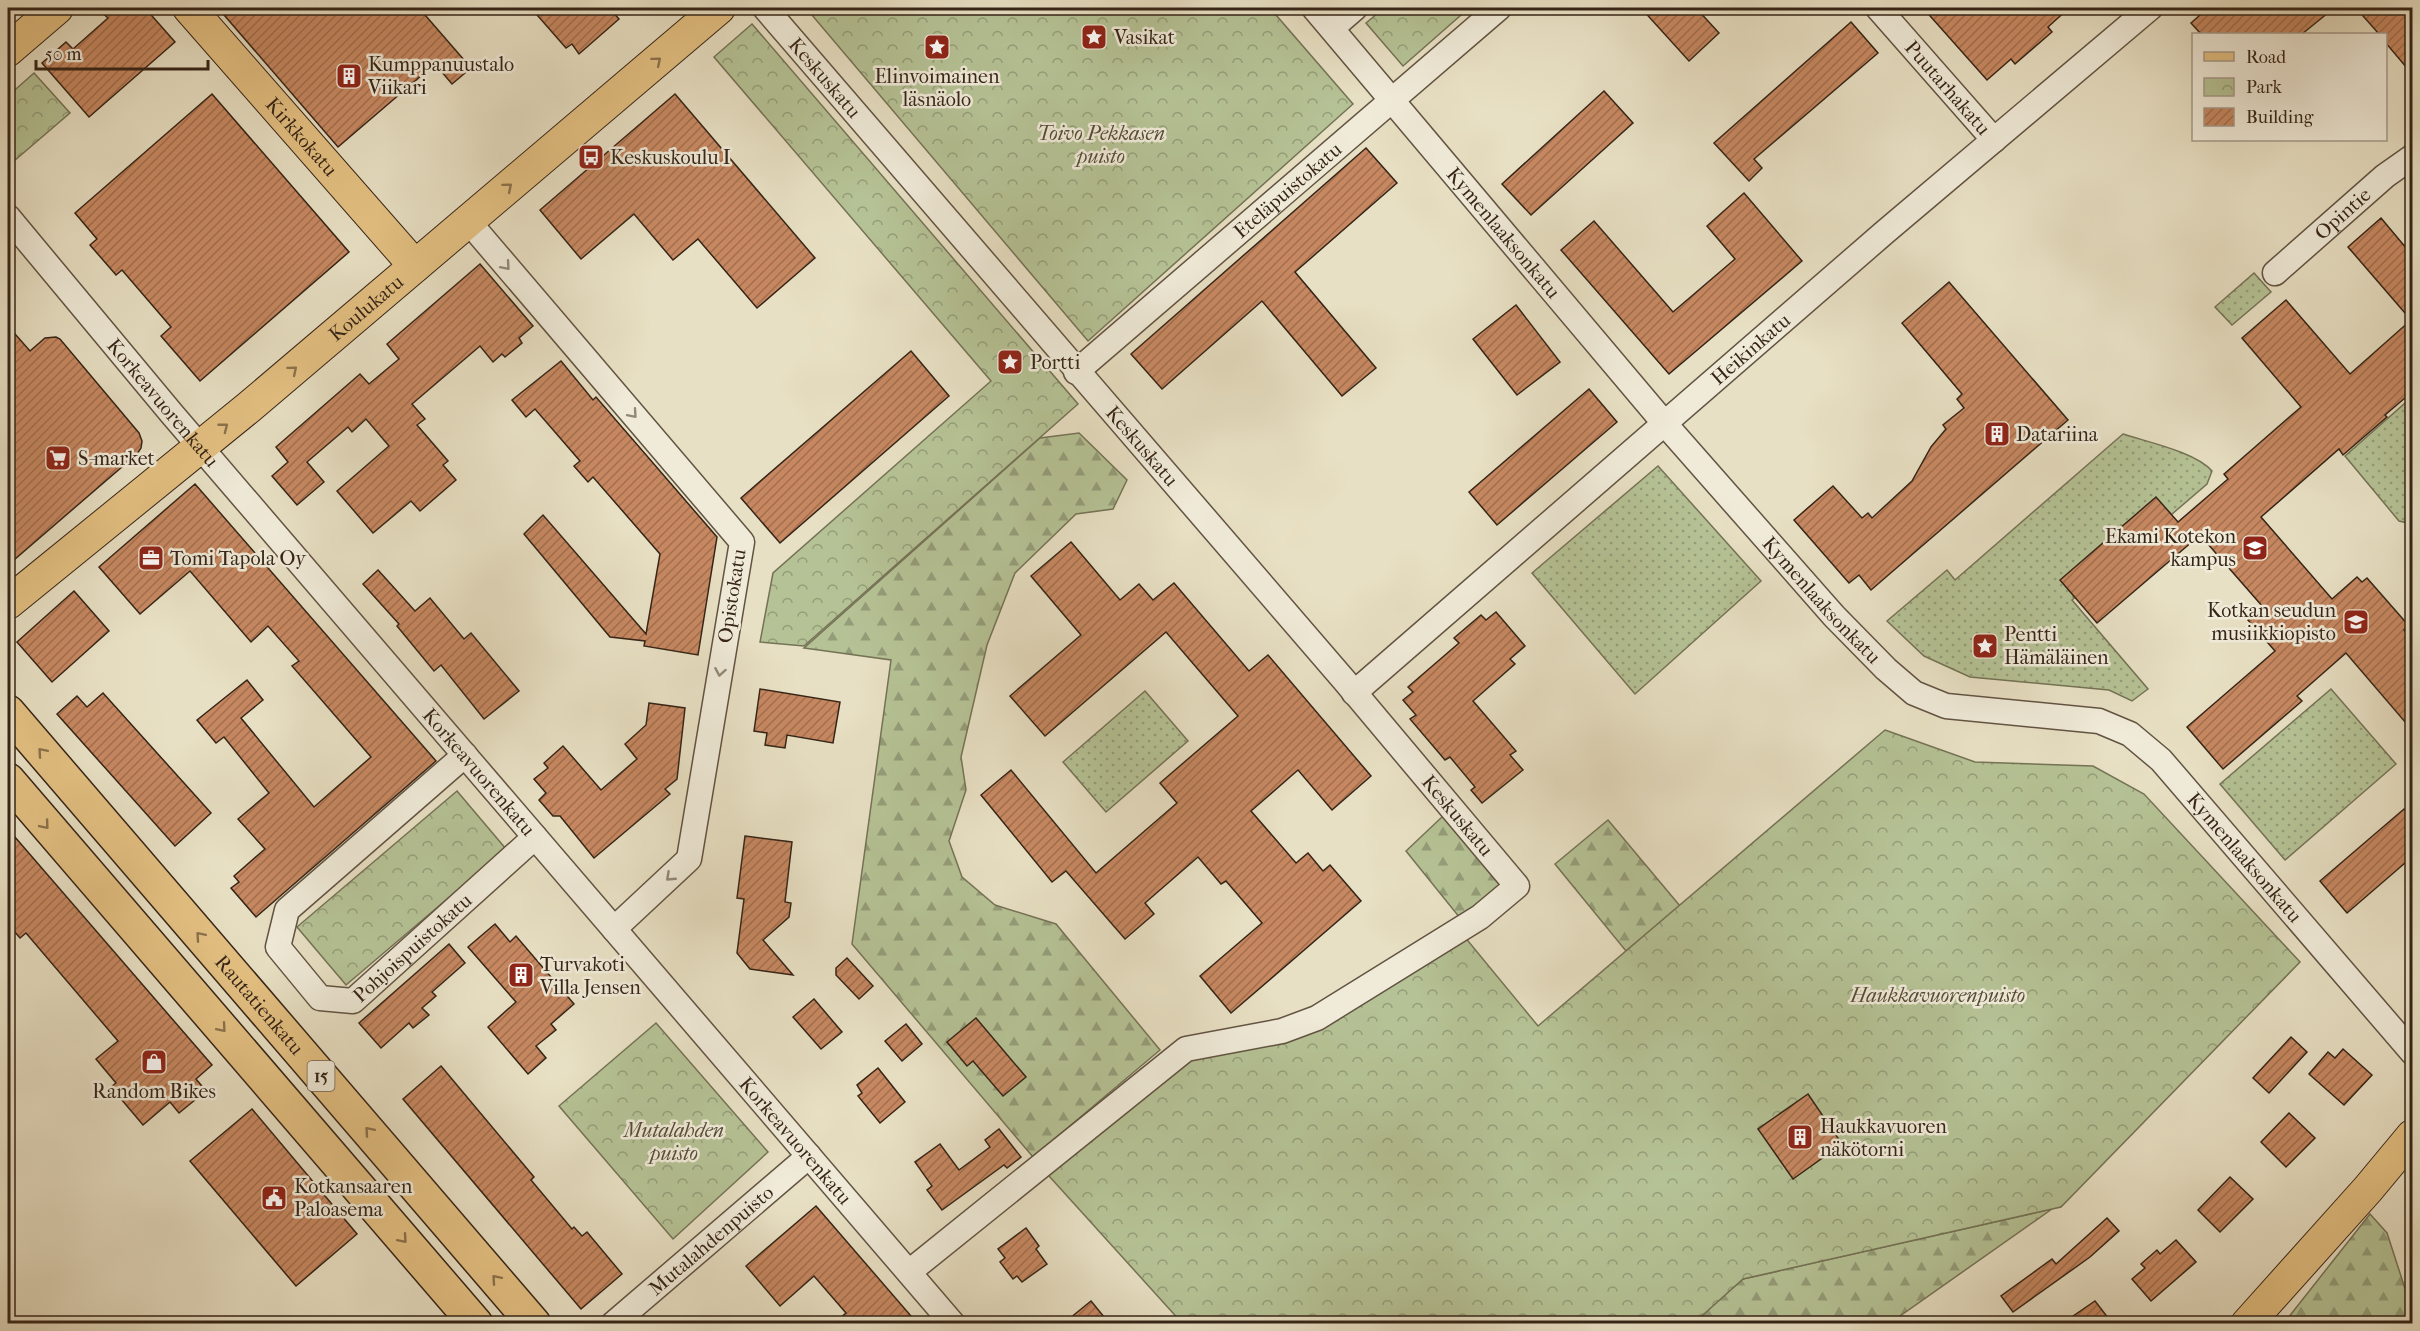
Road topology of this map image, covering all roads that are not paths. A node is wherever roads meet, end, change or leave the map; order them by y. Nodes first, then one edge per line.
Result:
1 (57, 8) edge
2 (189, 8) edge
3 (719, 8) edge
4 (765, 8) edge
5 (1314, 8) edge
6 (1355, 8) edge
7 (1499, 8) edge
8 (1878, 8) edge
9 (2150, 8) edge
10 (1332, 28) junction
11 (8, 50) edge
12 (1392, 101) junction
13 (1994, 140) junction
14 (2412, 157) edge
15 (8, 217) edge
16 (468, 221) junction
17 (416, 266) junction
18 (2275, 273) dead end
19 (1076, 372) junction
20 (1665, 424) junction
21 (199, 446) junction
22 (8, 603) edge
23 (1354, 693) junction
24 (8, 712) edge
25 (465, 755) junction
26 (8, 780) edge
27 (535, 837) junction
28 (614, 928) junction
29 (2412, 1052) edge
30 (2412, 1136) edge
31 (809, 1156) junction
32 (909, 1272) junction
33 (476, 1323) edge
34 (534, 1323) edge
35 (613, 1323) edge
36 (953, 1323) edge
37 (2247, 1323) edge

1 - 11 main road
2 - 17 main road, Kirkkokatu
16 -> 3 main road, Koulukatu
4 - 19 street, Keskuskatu
5 - 10 street, Kymenlaaksonkatu
6 - 10 street
7 - 12 street, Eteläpuistokatu
8 - 13 street, Puutarhakatu
9 - 13 street, Heikinkatu
10 - 12 street, Kymenlaaksonkatu
12 - 19 street, Eteläpuistokatu
12 - 20 street, Kymenlaaksonkatu
13 - 20 street, Heikinkatu
14 - 18 street, Opintie
15 - 21 street, Korkeavuorenkatu
16 - 17 main road, Koulukatu
16 -> 28 street, Opistokatu
21 -> 17 main road, Koulukatu
19 - 23 street, Keskuskatu
20 - 23 street, Heikinkatu
20 - 29 street, Kymenlaaksonkatu
21 - 22 main road, Koulukatu
21 - 25 street, Korkeavuorenkatu
23 - 32 street, Keskuskatu
34 -> 24 highway, Rautatienkatu / 15
25 - 27 street, Korkeavuorenkatu
25 - 27 street, Pohjoispuistokatu
26 -> 33 highway, 15
27 - 28 street, Korkeavuorenkatu
28 - 31 street, Korkeavuorenkatu
30 - 37 main road
31 - 32 street, Korkeavuorenkatu
31 - 35 street, Mutalahdenpuisto
32 - 36 street, Korkeavuorenkatu

